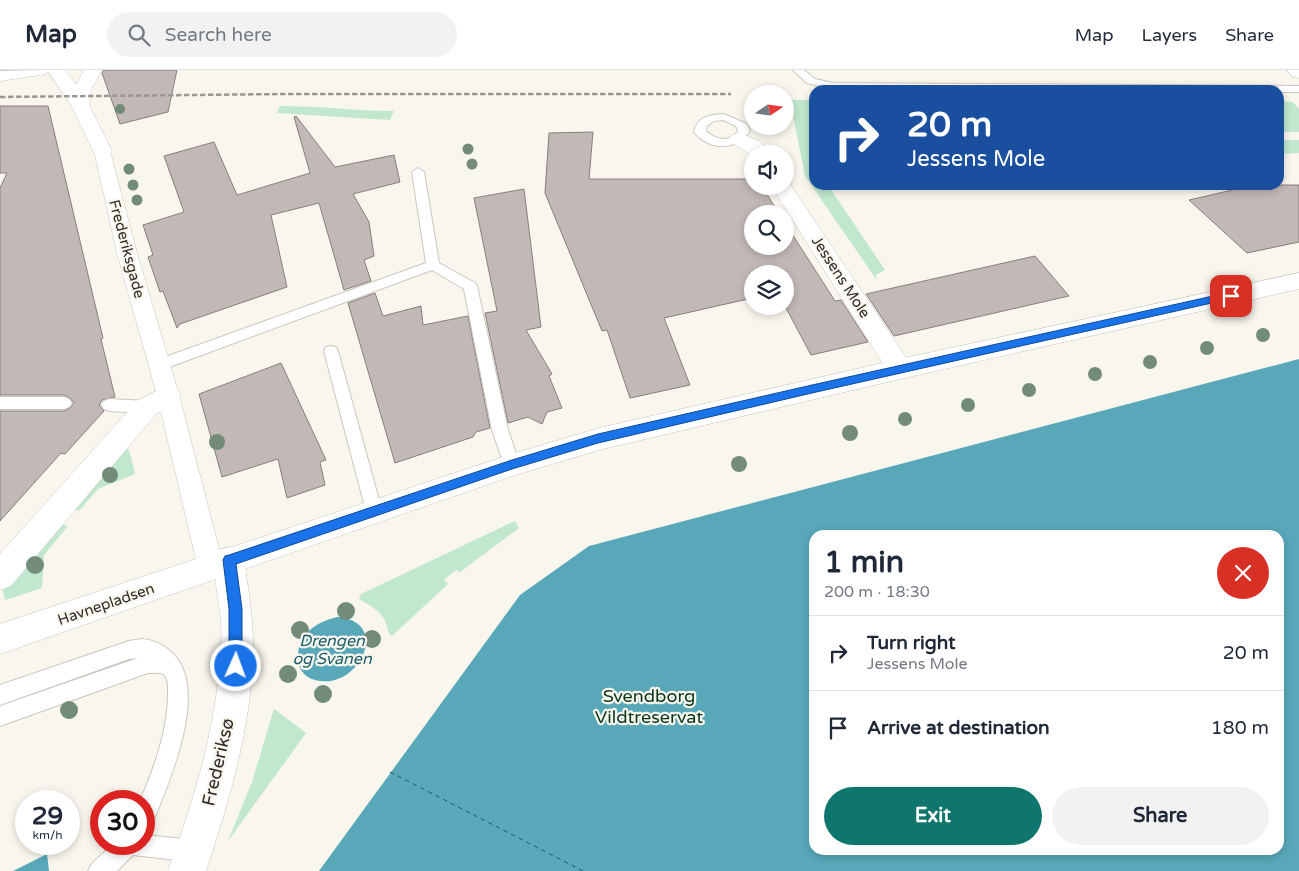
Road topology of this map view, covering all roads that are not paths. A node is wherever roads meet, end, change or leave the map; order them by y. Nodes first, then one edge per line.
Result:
1 (40, 70) edge
2 (56, 70) edge
3 (93, 70) edge
4 (798, 70) edge
5 (1296, 70) edge
6 (1299, 73) edge
7 (0, 76) edge
8 (825, 85) edge
9 (1284, 89) edge
10 (1299, 89) edge
11 (80, 105) junction
12 (739, 139) dead end
13 (752, 145) edge
14 (102, 151) joint
15 (418, 172) dead end
16 (787, 195) edge
17 (433, 265) junction
18 (1299, 281) edge
19 (330, 351) dead end
20 (159, 365) junction
21 (900, 369) junction
22 (158, 401) junction
23 (0, 403) edge
24 (64, 403) dead end
25 (109, 405) dead end
26 (512, 464) junction
27 (374, 511) junction
28 (220, 564) junction
29 (0, 576) edge
30 (0, 639) edge
31 (174, 670) junction
32 (0, 695) edge
33 (0, 716) edge
34 (154, 790) edge
35 (155, 851) edge
36 (118, 855) edge
37 (191, 861) edge
38 (99, 871) edge

1 - 7 street
2 - 11 street, Frederiksgade
3 - 11 street
4 - 8 lane
5 - 6 street
9 - 10 lane
11 - 14 street, Frederiksgade
12 - 13 street
14 - 20 street, Frederiksgade
15 - 17 lane
16 - 21 street, Jessens Mole
17 - 20 lane
17 - 26 lane
18 - 21 street
19 - 27 lane
20 - 22 street, Frederiksgade
21 - 26 street
22 - 25 lane
22 - 28 street, Frederiksgade
22 - 29 street
23 - 24 lane
26 - 27 street
27 - 28 street
28 - 30 street, Havnepladsen
28 - 37 street, Frederiksø
31 - 32 lane
31 - 33 lane
31 - 34 lane
35 - 37 lane
36 - 38 lane

